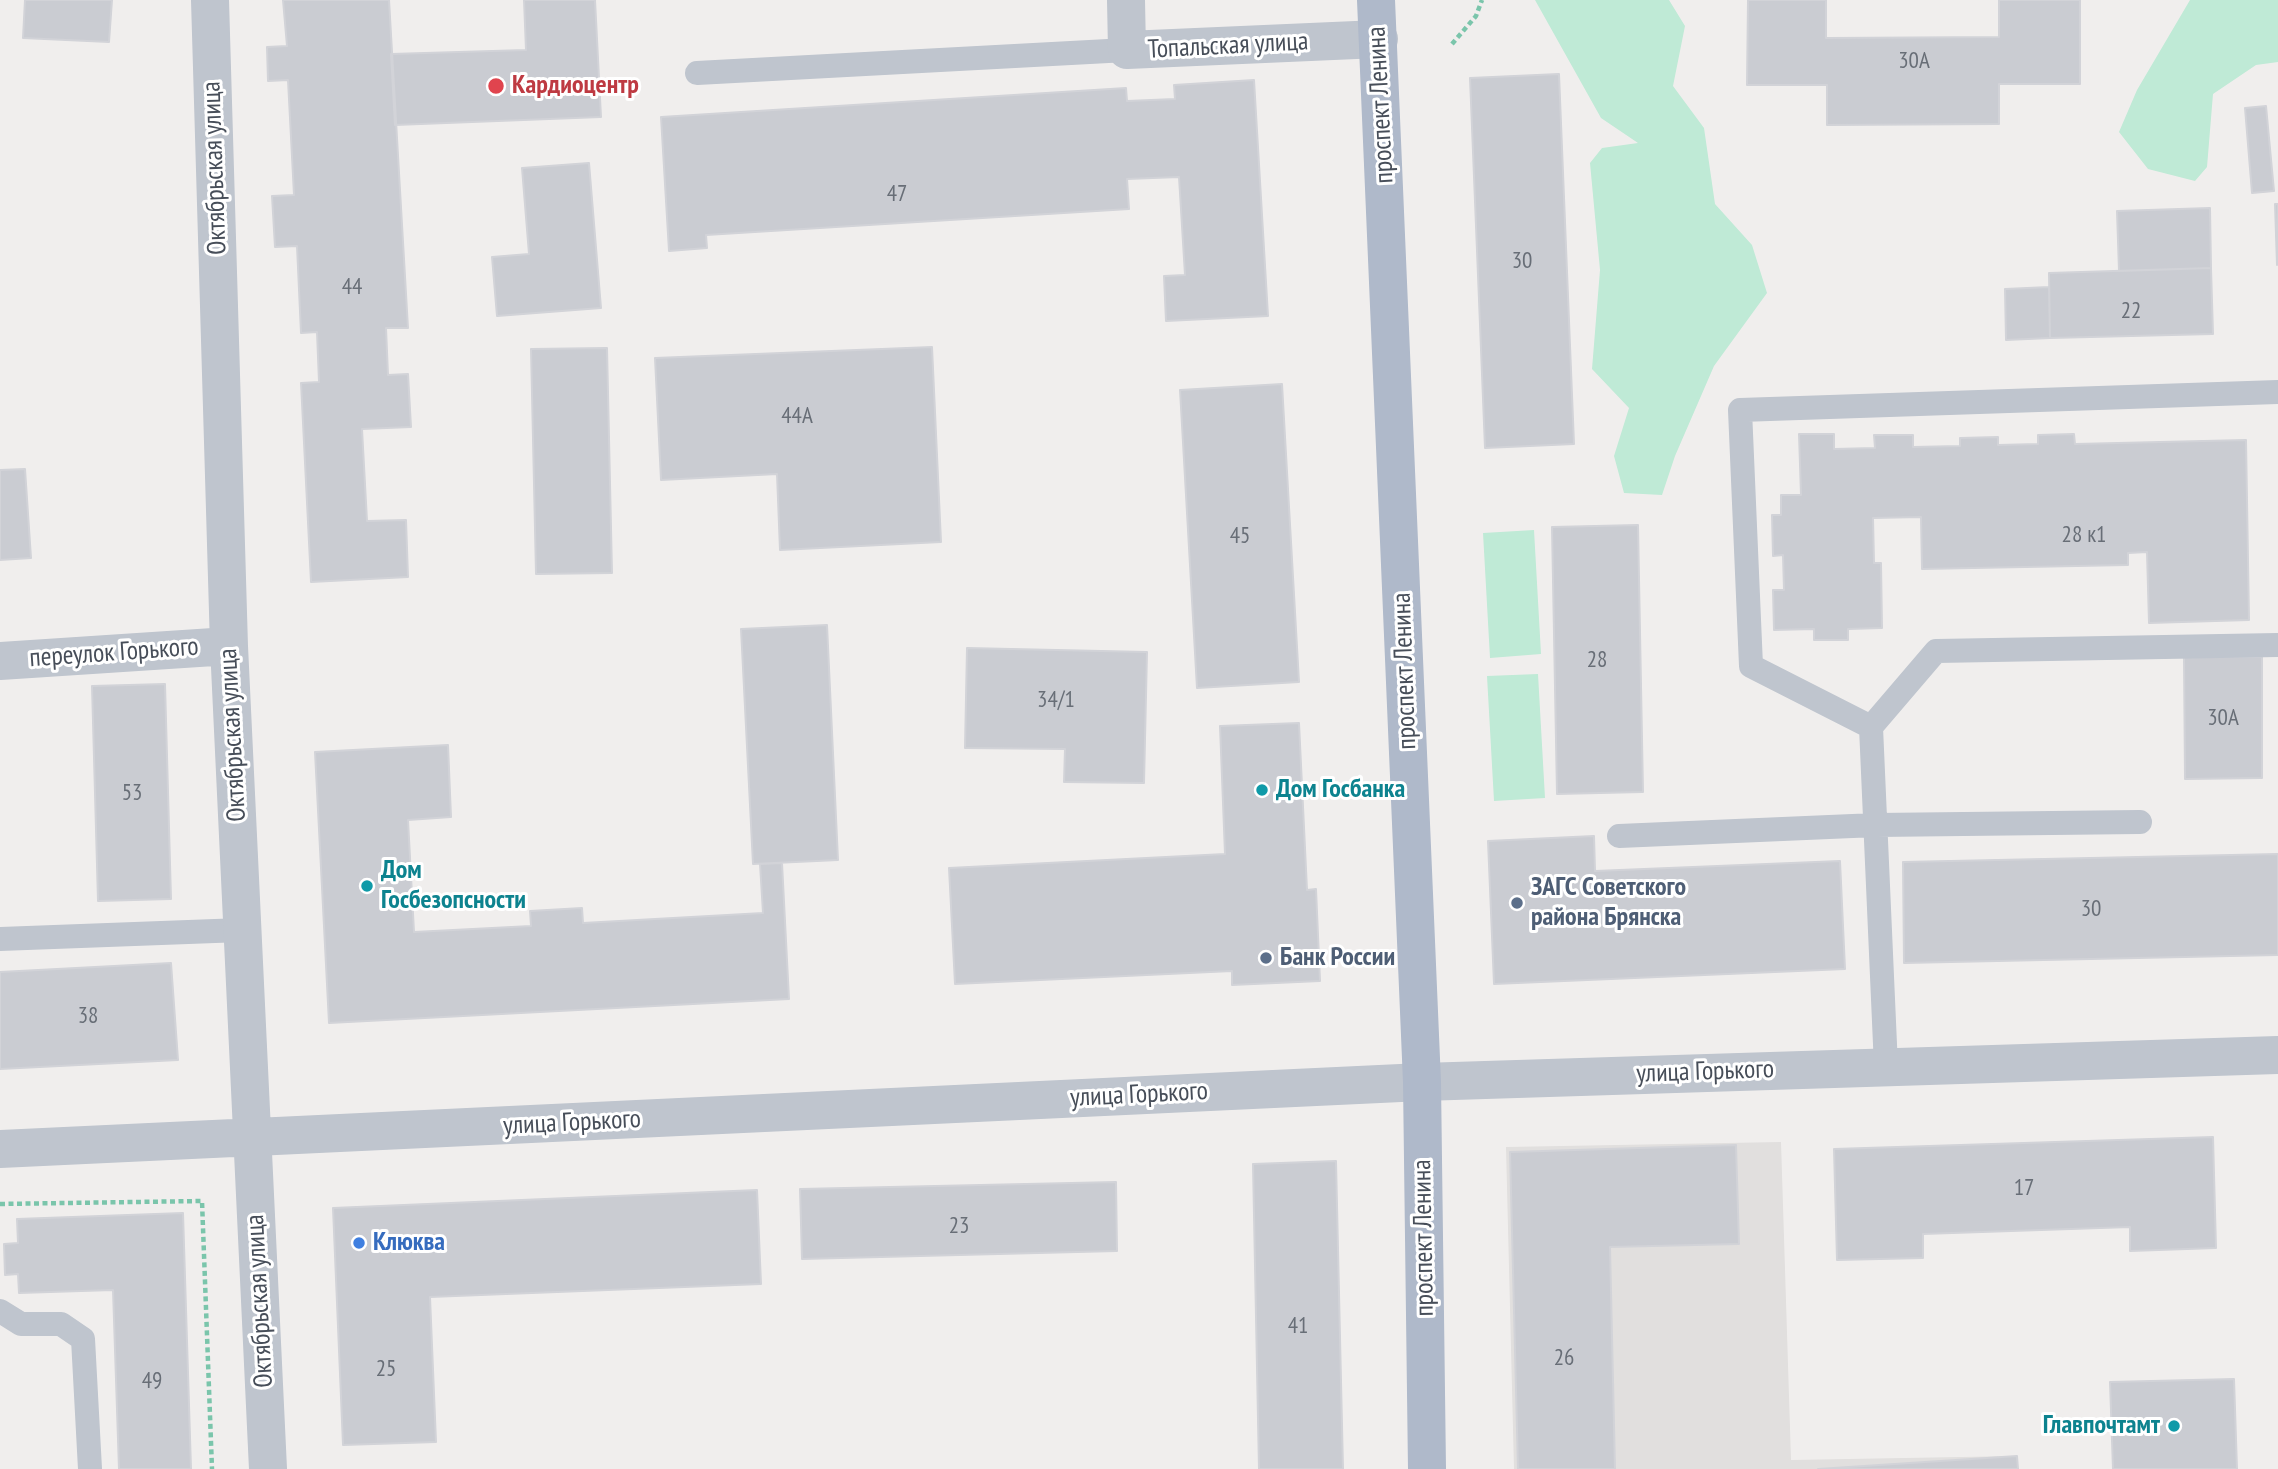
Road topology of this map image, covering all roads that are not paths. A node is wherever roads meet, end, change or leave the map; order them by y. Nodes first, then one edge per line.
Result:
1 (210, 0) edge
2 (1126, 0) edge
3 (1376, 0) edge
4 (1379, 39) junction
5 (1127, 50) junction
6 (697, 73) dead end
7 (2278, 392) edge
8 (2278, 645) edge
9 (229, 646) junction
10 (0, 661) edge
11 (1871, 727) junction
12 (2140, 822) dead end
13 (1876, 825) junction
14 (1619, 836) dead end
15 (242, 930) junction
16 (0, 939) edge
17 (2278, 1055) edge
18 (1886, 1067) junction
19 (1422, 1082) junction
20 (253, 1139) junction
21 (0, 1149) edge
22 (0, 1311) edge
23 (90, 1469) edge
24 (268, 1469) edge
25 (1427, 1469) edge

1 - 9 street, Октябрьская улица
2 - 5 street, Топальская улица
3 - 4 main road, проспект Ленина
4 - 5 street, Топальская улица
4 - 19 main road, проспект Ленина
5 - 6 lane
7 - 11 lane
8 - 11 lane
9 - 10 street, переулок Горького
9 - 15 street, Октябрьская улица
11 - 13 lane
12 - 13 lane
13 - 14 lane
13 - 18 lane
15 - 16 lane
15 - 20 street, Октябрьская улица
17 - 18 street, улица Горького
18 - 19 street, улица Горького
19 - 20 street, улица Горького
19 - 25 main road, проспект Ленина
20 - 21 street, улица Горького
20 - 24 street, Октябрьская улица
22 - 23 lane

